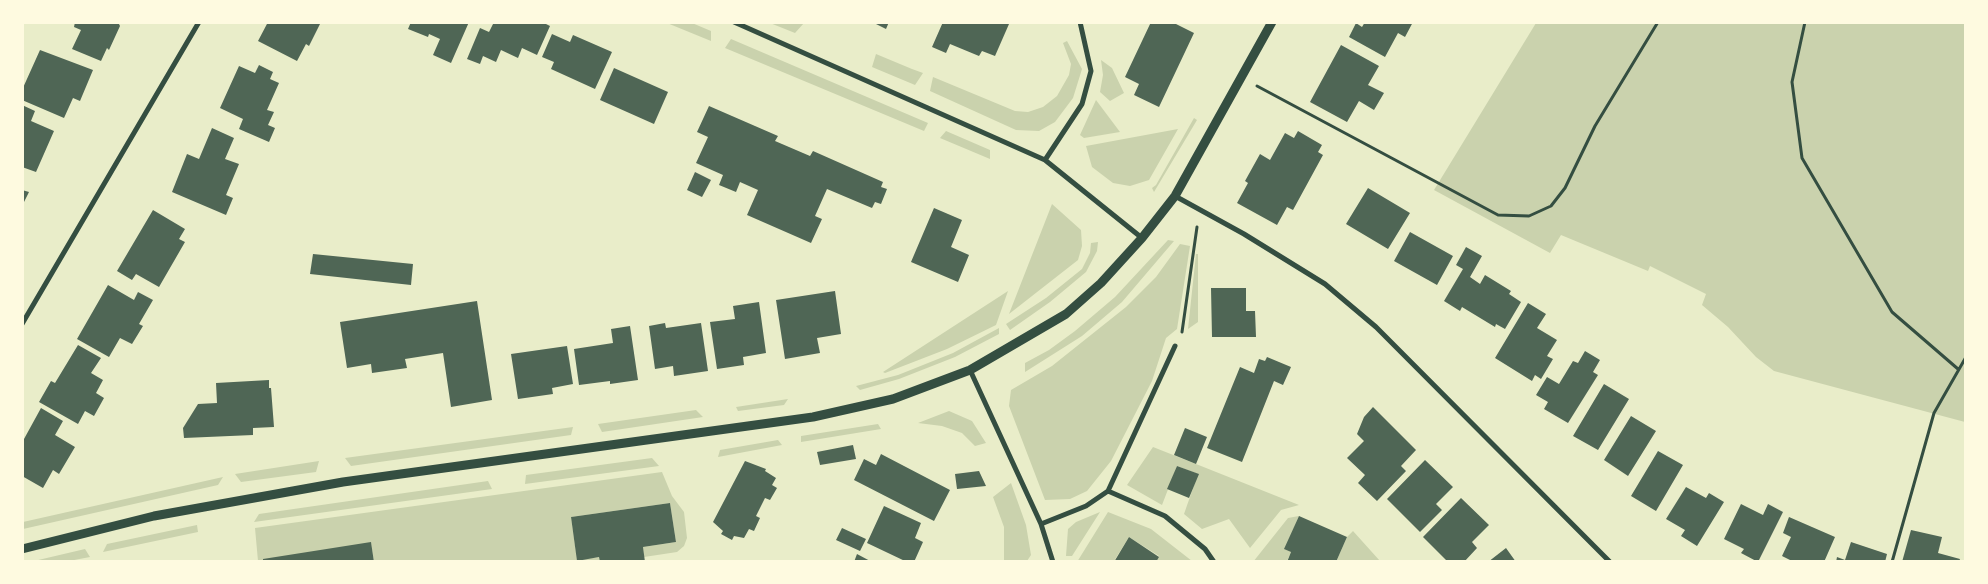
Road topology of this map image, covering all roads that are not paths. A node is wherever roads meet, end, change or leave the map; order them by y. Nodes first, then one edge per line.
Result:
1 (199, 22) edge
2 (734, 22) edge
3 (1080, 22) edge
4 (1272, 22) edge
5 (1045, 160) junction
6 (1174, 196) junction
7 (1142, 238) junction
8 (22, 324) edge
9 (1175, 346) road end
10 (970, 370) junction
11 (1108, 491) junction
12 (1041, 524) junction
13 (22, 549) edge
14 (1052, 562) edge
15 (1214, 562) edge
16 (1610, 562) edge

1 - 8 street
2 - 5 street
3 - 5 street
4 - 6 street
5 - 7 street
6 - 7 street
6 - 16 street
7 - 10 street
9 - 11 street
10 - 12 street
10 - 13 street
11 - 12 street
11 - 15 street
12 - 14 street

